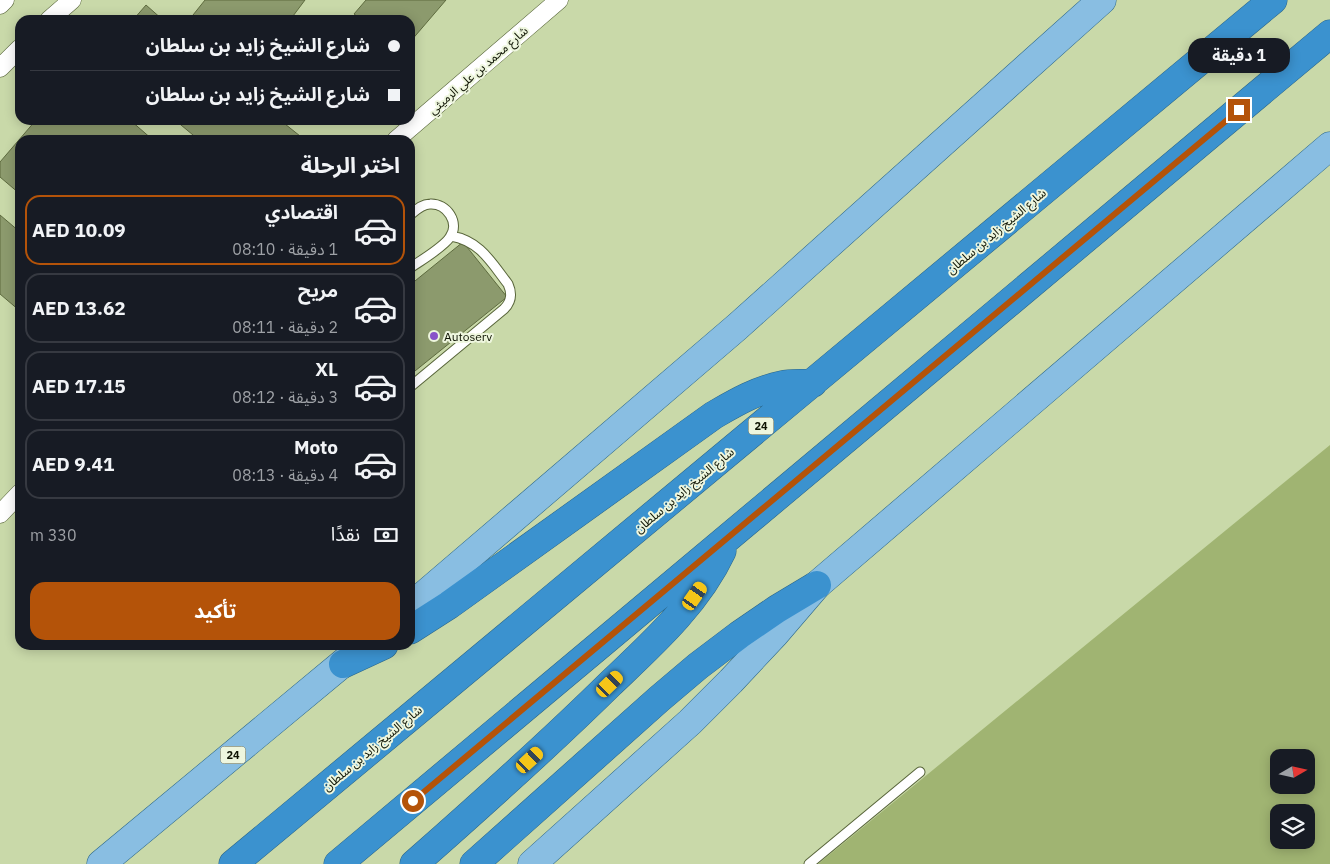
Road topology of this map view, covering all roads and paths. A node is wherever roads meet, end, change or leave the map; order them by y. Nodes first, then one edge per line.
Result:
1 (5, 0) edge
2 (72, 0) edge
3 (559, 0) edge
4 (1102, 0) edge
5 (1273, 0) edge
6 (0, 5) edge
7 (55, 15) edge
8 (1330, 34) edge
9 (15, 53) edge
10 (0, 68) edge
11 (415, 124) edge
12 (413, 125) edge
13 (402, 135) edge
14 (1330, 146) edge
15 (415, 212) edge
16 (451, 236) junction
17 (415, 264) edge
18 (813, 383) junction
19 (415, 384) edge
20 (15, 498) edge
21 (0, 514) edge
22 (728, 537) junction
23 (817, 585) junction
24 (415, 603) edge
25 (415, 627) edge
26 (359, 650) edge
27 (375, 650) edge
28 (343, 664) junction
29 (920, 772) dead end
30 (101, 864) edge
31 (233, 864) edge
32 (338, 864) edge
33 (414, 864) edge
34 (474, 864) edge
35 (532, 864) edge
36 (810, 864) edge

1 - 6 street
2 - 7 street
3 - 11 street, شارع محمد بن علي الرميثي
4 - 24 main road
5 - 18 highway, شارع الشيخ زايد بن سلطان / 24
8 - 22 highway
9 - 10 street
12 - 13 street, شارع محمد بن علي الرميثي
14 - 23 main road
15 - 16 lane
16 - 17 lane
16 - 19 lane
18 - 25 highway
18 - 31 highway, شارع الشيخ زايد بن سلطان / 24
20 - 21 street
22 - 32 highway
22 - 33 highway
23 - 34 highway
23 - 35 main road
26 - 28 main road, 24
27 - 28 highway
28 - 30 main road, 24
29 - 36 lane

